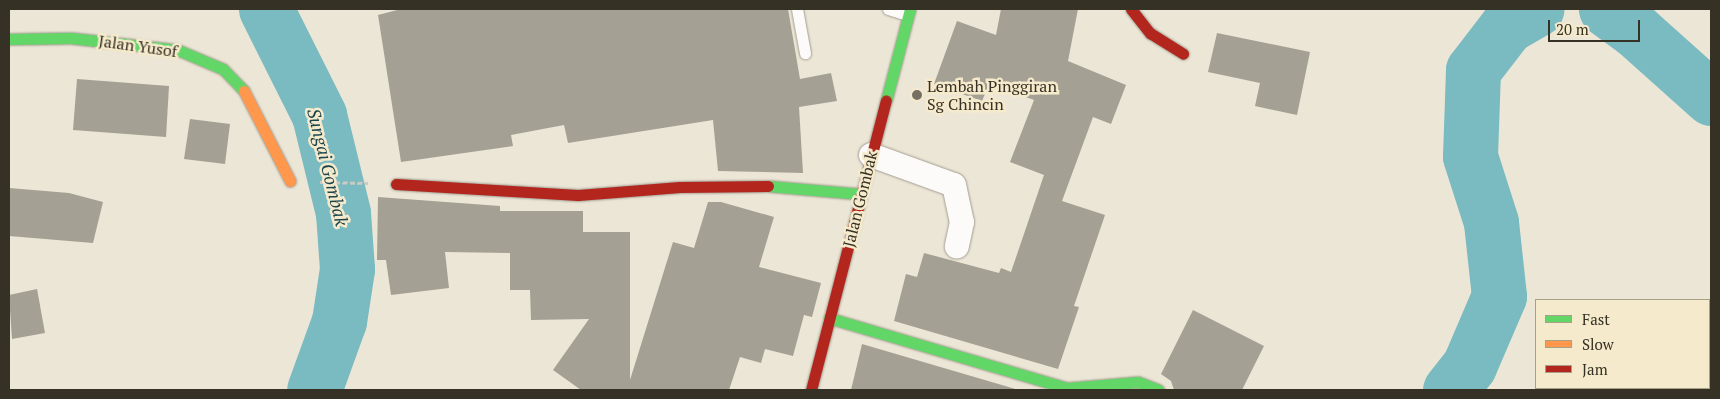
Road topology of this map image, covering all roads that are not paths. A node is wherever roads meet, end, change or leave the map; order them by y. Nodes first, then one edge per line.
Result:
1 (797, 9) edge
2 (888, 9) edge
3 (1131, 9) edge
4 (909, 12) edge
5 (9, 39) edge
6 (805, 53) dead end
7 (1183, 54) dead end
8 (871, 155) junction
9 (290, 180) road end
10 (396, 184) road end
11 (861, 194) junction
12 (957, 246) dead end
13 (830, 318) junction
14 (811, 390) edge
15 (1159, 390) edge

1 - 6 lane
2 - 4 lane
3 - 7 street
4 - 8 street, Jalan Gombak
5 - 9 street, Jalan Yusof
8 - 11 street, Jalan Gombak
8 - 12 street
10 - 11 street
11 - 13 street, Jalan Gombak
13 - 14 street, Jalan Gombak
13 - 15 street

